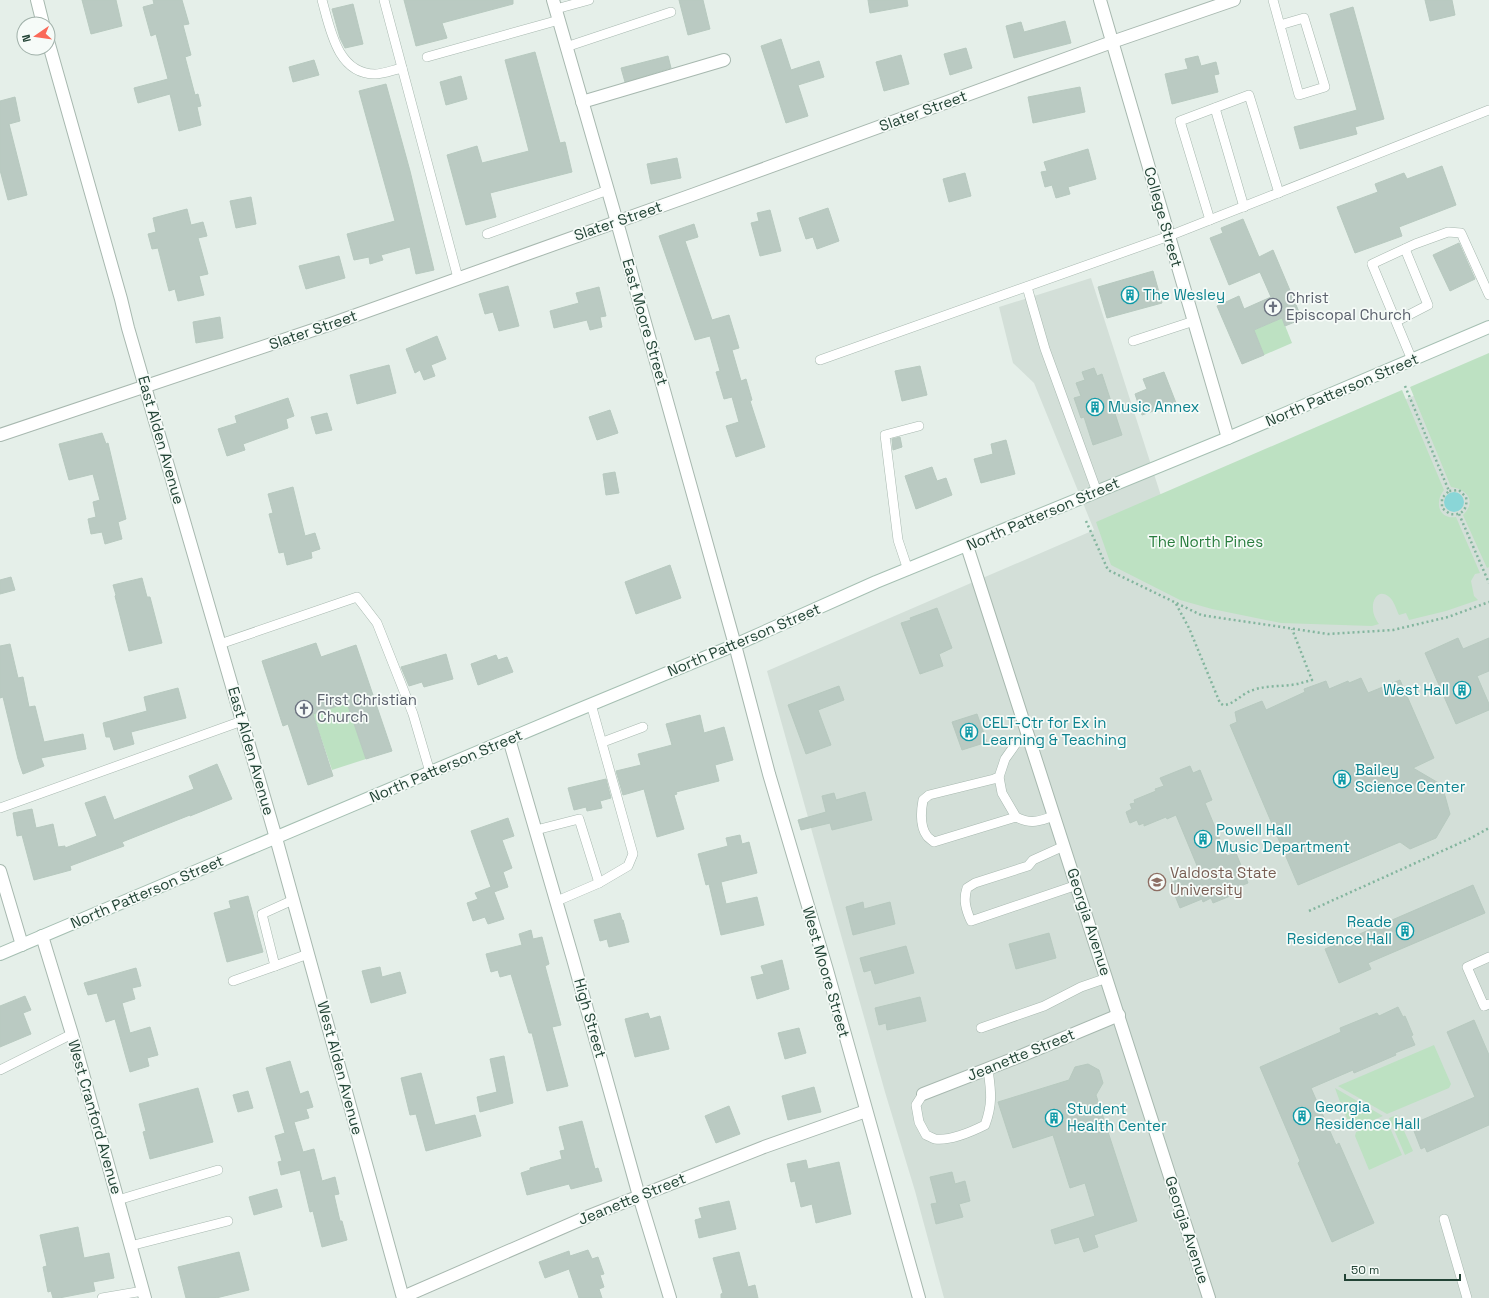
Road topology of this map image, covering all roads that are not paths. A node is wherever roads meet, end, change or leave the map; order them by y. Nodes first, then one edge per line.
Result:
1 (37, 0) edge
2 (322, 0) edge
3 (384, 0) edge
4 (589, 0) edge
5 (1100, 0) edge
6 (1234, 0) edge
7 (1273, 0) edge
8 (556, 10) edge
9 (671, 12) dead end
10 (42, 16) edge
11 (1280, 25) junction
12 (1112, 42) junction
13 (566, 47) junction
14 (52, 56) edge
15 (427, 57) dead end
16 (724, 60) dead end
17 (402, 68) junction
18 (582, 102) junction
19 (1215, 108) junction
20 (1489, 110) edge
21 (608, 190) junction
22 (1279, 193) junction
23 (1244, 207) junction
24 (1210, 220) junction
25 (617, 222) junction
26 (487, 234) dead end
27 (1169, 236) junction
28 (1405, 249) junction
29 (458, 278) junction
30 (1027, 287) junction
31 (1489, 295) edge
32 (1194, 321) junction
33 (1397, 321) junction
34 (1489, 327) edge
35 (1133, 341) dead end
36 (820, 360) dead end
37 (1412, 360) junction
38 (145, 386) junction
39 (919, 426) dead end
40 (0, 435) edge
41 (1228, 438) junction
42 (1097, 492) junction
43 (967, 546) junction
44 (908, 570) junction
45 (220, 644) junction
46 (735, 645) junction
47 (591, 704) junction
48 (242, 721) junction
49 (643, 727) dead end
50 (1029, 737) junction
51 (509, 739) junction
52 (602, 742) junction
53 (430, 772) junction
54 (998, 777) junction
55 (0, 808) edge
56 (1016, 816) junction
57 (1054, 816) junction
58 (536, 830) junction
59 (276, 838) junction
60 (1064, 846) junction
61 (0, 871) edge
62 (599, 883) junction
63 (1077, 886) junction
64 (293, 900) junction
65 (556, 901) junction
66 (42, 936) junction
67 (22, 945) junction
68 (0, 954) edge
69 (308, 954) junction
70 (1489, 956) edge
71 (275, 966) junction
72 (1107, 978) junction
73 (233, 981) dead end
74 (1489, 1004) edge
75 (1119, 1014) junction
76 (981, 1028) dead end
77 (72, 1034) junction
78 (988, 1069) junction
79 (0, 1070) edge
80 (923, 1094) joint
81 (866, 1111) junction
82 (218, 1170) dead end
83 (639, 1196) junction
84 (118, 1200) junction
85 (1444, 1219) dead end
86 (228, 1221) dead end
87 (130, 1246) junction
88 (144, 1294) edge
89 (102, 1298) edge
90 (403, 1298) edge
91 (670, 1298) edge
92 (919, 1298) edge
93 (1209, 1298) edge
94 (1467, 1298) edge

1 - 10 street
2 - 17 lane
3 - 17 lane
4 - 8 lane
5 - 12 street, College Street
6 - 12 street, Slater Street
7 - 11 lane
8 - 13 street, East Moore Street
8 - 15 lane
9 - 13 lane
11 - 11 lane
12 - 25 street, Slater Street
12 - 27 street, College Street
13 - 18 street, East Moore Street
14 - 38 street, East Alden Avenue
16 - 18 street
17 - 29 lane
18 - 21 street, East Moore Street
19 - 22 lane
19 - 23 lane
19 - 24 lane
20 - 22 lane
21 - 25 street, East Moore Street
21 - 26 lane
22 - 23 lane
23 - 24 lane
24 - 27 lane
25 - 29 street, Slater Street
25 - 46 street, East Moore Street
27 - 30 lane
27 - 32 street, College Street
28 - 31 lane
28 - 33 lane
28 - 33 lane
29 - 38 street, Slater Street
30 - 36 lane
30 - 42 lane
32 - 35 lane
32 - 41 street, College Street
33 - 37 lane
34 - 37 street, North Patterson Street
37 - 41 street, North Patterson Street
38 - 40 street, Slater Street
38 - 45 street, East Alden Avenue
39 - 44 lane
41 - 42 street, North Patterson Street
42 - 43 street, North Patterson Street
43 - 44 street, North Patterson Street
43 - 50 street, Georgia Avenue
44 - 46 street, North Patterson Street
45 - 48 street, East Alden Avenue
45 - 53 lane
46 - 47 street, North Patterson Street
46 - 81 street, West Moore Street
47 - 51 street, North Patterson Street
47 - 52 lane
48 - 55 lane
48 - 59 street, East Alden Avenue
49 - 52 lane
50 - 54 lane
50 - 57 street, Georgia Avenue
51 - 53 street, North Patterson Street
51 - 58 street, High Street
52 - 62 lane
53 - 59 street, North Patterson Street
54 - 56 lane
54 - 56 lane
56 - 57 lane
57 - 60 street, Georgia Avenue
58 - 62 lane
58 - 65 street, High Street
59 - 64 street, West Alden Avenue
59 - 66 street, North Patterson Street
60 - 63 street, Georgia Avenue
60 - 63 lane
61 - 67 street
62 - 65 lane
63 - 72 street, Georgia Avenue
64 - 69 street, West Alden Avenue
64 - 71 lane
65 - 83 street, High Street
66 - 67 street, North Patterson Street
66 - 77 street, West Cranford Avenue
67 - 68 street, North Patterson Street
69 - 71 lane
69 - 90 street, West Alden Avenue
70 - 74 lane
71 - 73 lane
72 - 75 street, Georgia Avenue
72 - 76 lane
75 - 78 street, Jeanette Street
75 - 93 street, Georgia Avenue
77 - 79 lane
77 - 84 street, West Cranford Avenue
78 - 80 street, Jeanette Street
78 - 80 lane
81 - 83 street, Jeanette Street
81 - 92 street, West Moore Street
82 - 84 lane
83 - 90 street, Jeanette Street
83 - 91 street, High Street
84 - 87 street, West Cranford Avenue
85 - 94 lane
86 - 87 lane
87 - 88 street, West Cranford Avenue
88 - 89 lane

